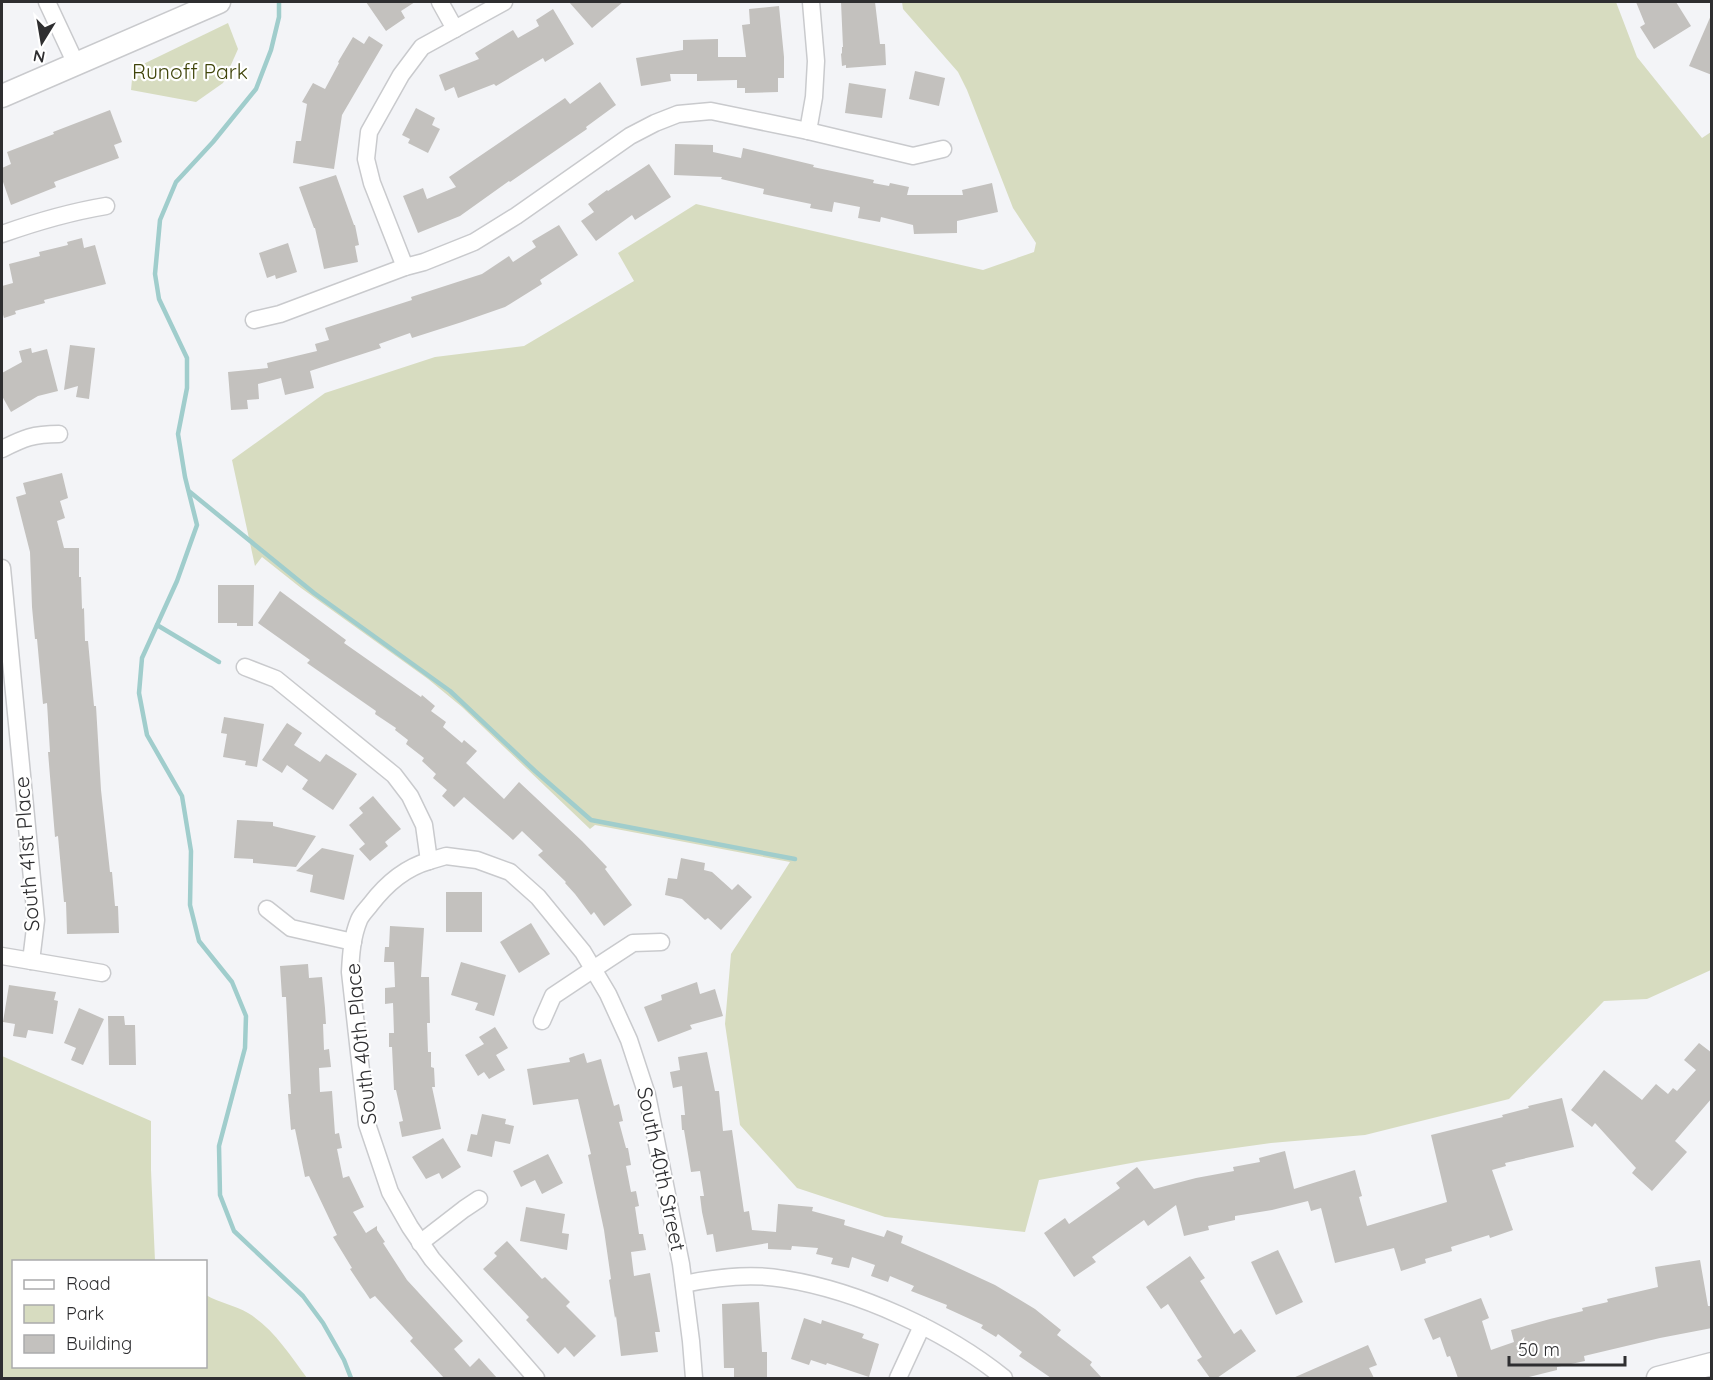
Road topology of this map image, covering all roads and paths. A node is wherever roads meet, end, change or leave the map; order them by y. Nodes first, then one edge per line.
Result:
1 (47, 2) edge
2 (219, 2) edge
3 (440, 2) edge
4 (504, 2) edge
5 (811, 2) edge
6 (455, 29) junction
7 (76, 64) junction
8 (2, 96) edge
9 (808, 130) junction
10 (943, 149) dead end
11 (106, 206) dead end
12 (2, 234) edge
13 (405, 267) junction
14 (254, 320) dead end
15 (59, 434) dead end
16 (2, 449) edge
17 (2, 568) edge
18 (245, 667) dead end
19 (429, 861) junction
20 (267, 909) dead end
21 (353, 942) junction
22 (661, 942) dead end
23 (2, 956) edge
24 (31, 961) junction
25 (593, 969) junction
26 (102, 973) dead end
27 (543, 1021) dead end
28 (479, 1199) dead end
29 (420, 1243) junction
30 (684, 1284) junction
31 (922, 1326) junction
32 (1712, 1364) edge
33 (536, 1378) edge
34 (694, 1378) edge
35 (898, 1378) edge
36 (1005, 1378) edge
37 (1658, 1378) edge

1 - 7 street
2 - 7 street
3 - 6 street
4 - 6 street
5 - 9 street
6 - 13 street
7 - 8 street
9 - 10 street
9 - 13 street
11 - 12 street
13 - 14 street
15 - 16 street
17 - 24 street, South 41st Place
18 - 19 street
19 - 21 street, South 40th Place
19 - 25 street, South 40th Street
20 - 21 street, South 40th Place
21 - 29 street, South 40th Place
22 - 25 street
23 - 24 street
24 - 26 street
25 - 27 street
25 - 30 street, South 40th Street
28 - 29 street
29 - 33 street, South 40th Place
30 - 31 street
30 - 34 street, South 40th Street
31 - 35 street
31 - 36 street
32 - 37 street

